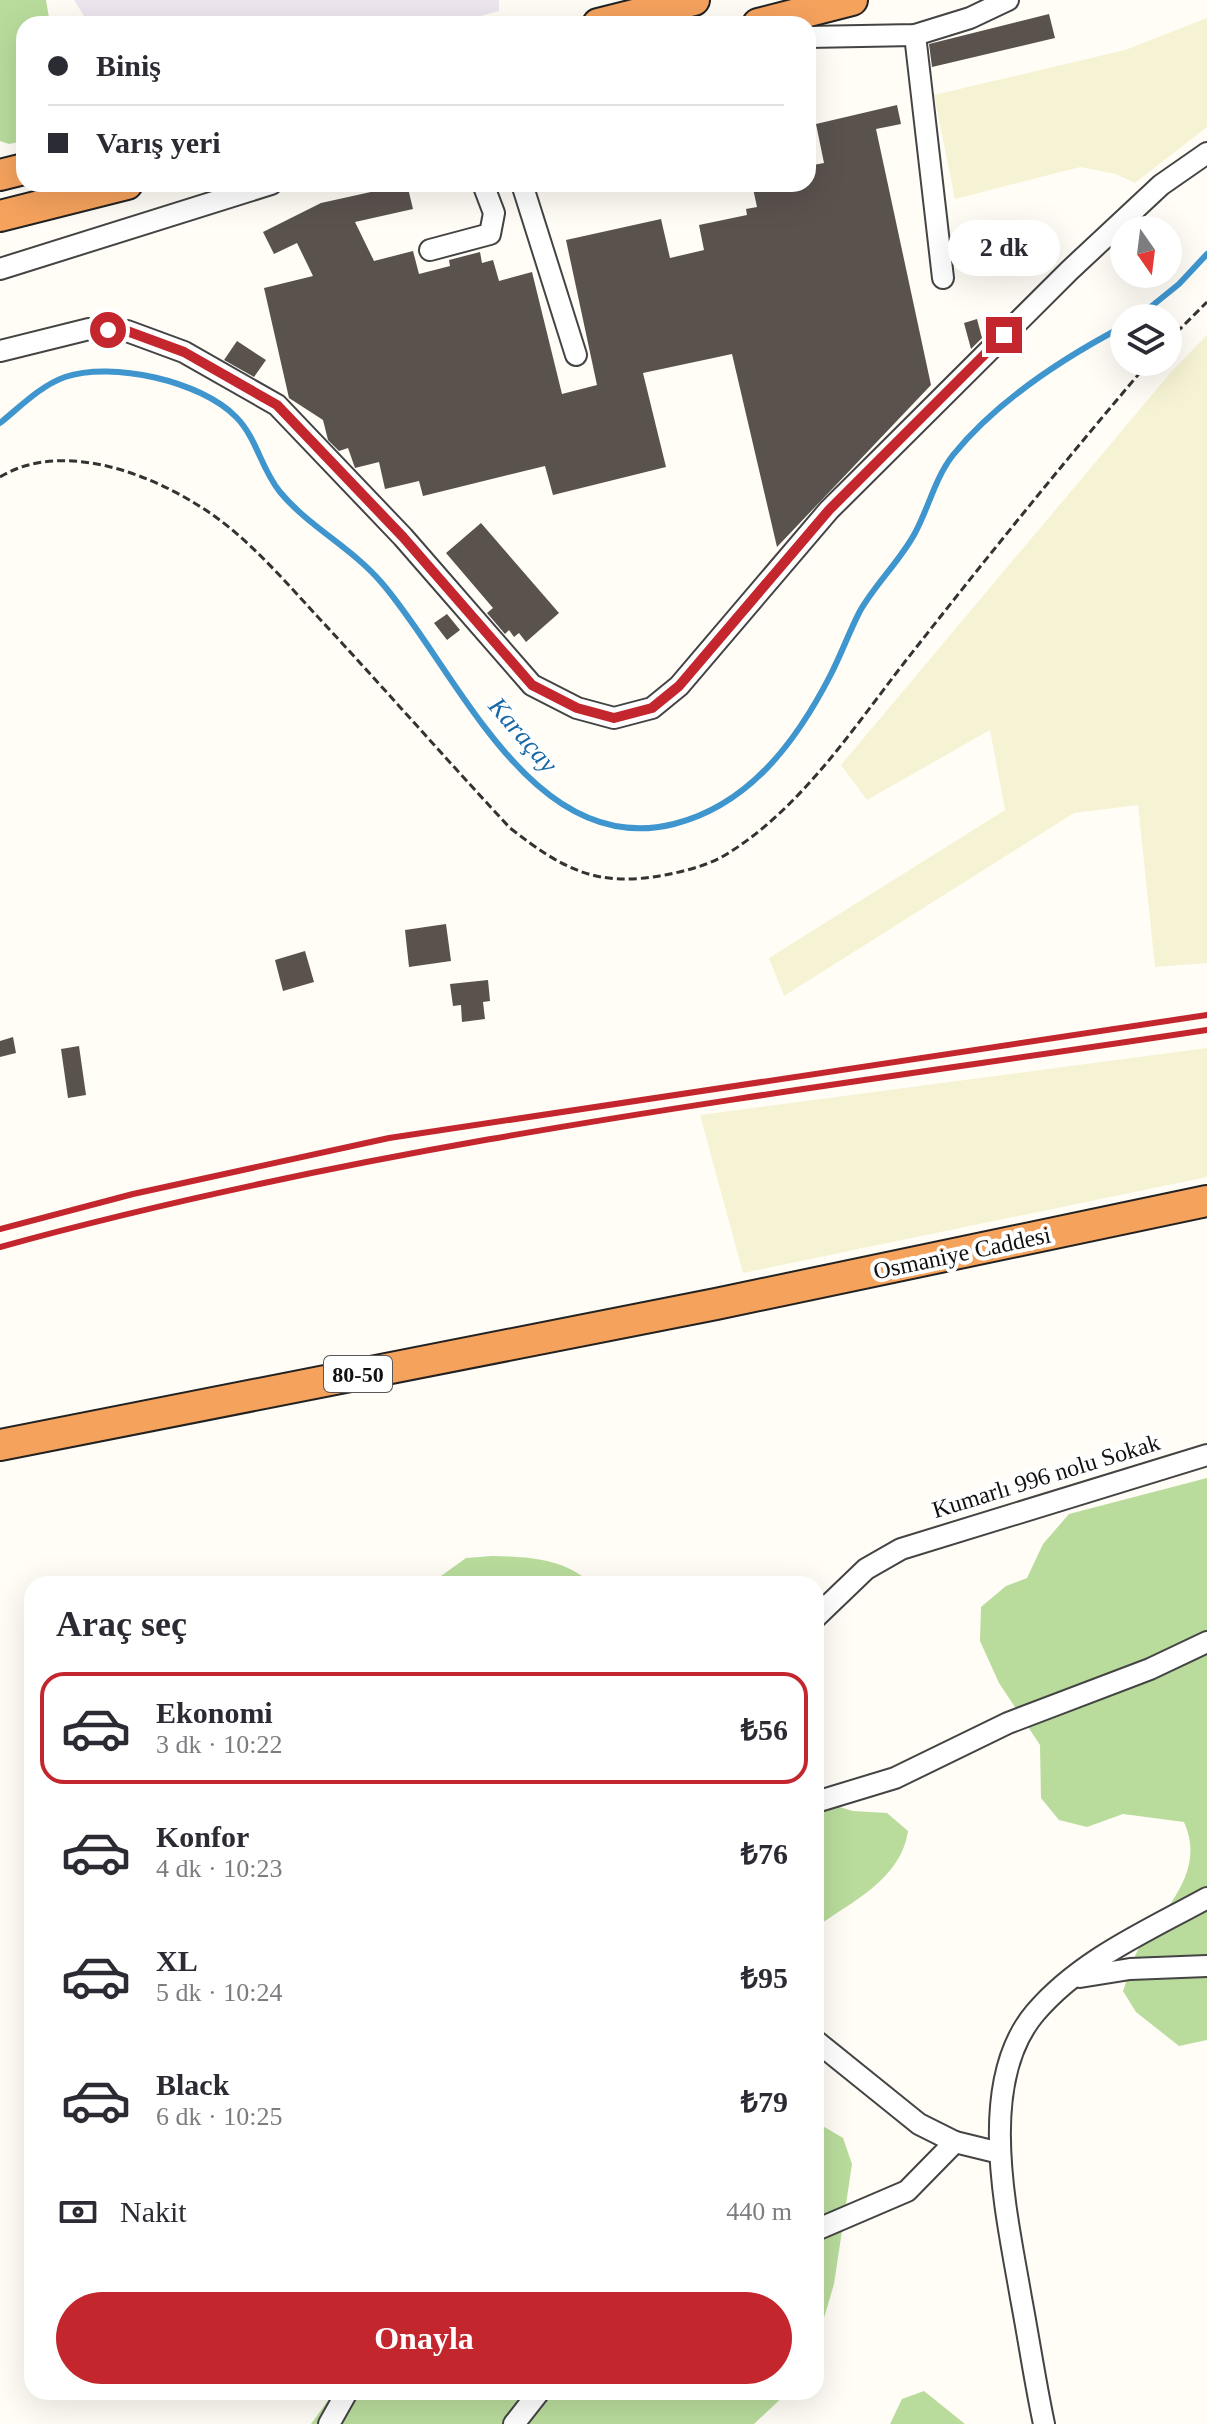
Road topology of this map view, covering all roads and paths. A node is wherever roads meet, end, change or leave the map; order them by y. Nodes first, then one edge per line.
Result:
1 (694, 0) edge
2 (852, 0) edge
3 (1008, 0) edge
4 (630, 16) edge
5 (791, 16) edge
6 (915, 35) junction
7 (816, 37) edge
8 (1207, 153) edge
9 (95, 192) edge
10 (245, 192) edge
11 (486, 192) edge
12 (525, 192) edge
13 (0, 216) edge
14 (430, 250) dead end
15 (0, 269) edge
16 (943, 278) dead end
17 (1207, 302) edge
18 (1182, 327) edge
19 (0, 351) edge
20 (576, 355) dead end
21 (1137, 376) edge
22 (0, 477) edge
23 (1207, 1188) edge
24 (1207, 1201) edge
25 (0, 1432) edge
26 (0, 1445) edge
27 (1207, 1455) edge
28 (824, 1609) edge
29 (1207, 1642) edge
30 (824, 1800) edge
31 (1207, 1898) edge
32 (1207, 1966) edge
33 (1068, 1981) junction
34 (824, 2047) edge
35 (955, 2142) junction
36 (1000, 2153) junction
37 (824, 2227) edge
38 (342, 2400) edge
39 (533, 2400) edge
40 (329, 2424) edge
41 (514, 2424) edge
42 (1044, 2424) edge

1 - 4 highway
2 - 5 highway
3 - 6 street
6 - 7 street
6 - 16 street
8 - 19 street
9 - 13 highway
10 - 15 street
11 - 14 street
12 - 20 street
17 - 18 path
21 - 22 path
23 - 25 highway
24 - 26 highway, Osmaniye Caddesi / 80-50
27 - 28 street, Kumarlı 996 nolu Sokak
29 - 30 street
31 - 33 street
32 - 33 street
33 - 36 street
34 - 35 street
35 - 36 street
35 - 37 street
36 - 42 street
38 - 40 street
39 - 41 street

